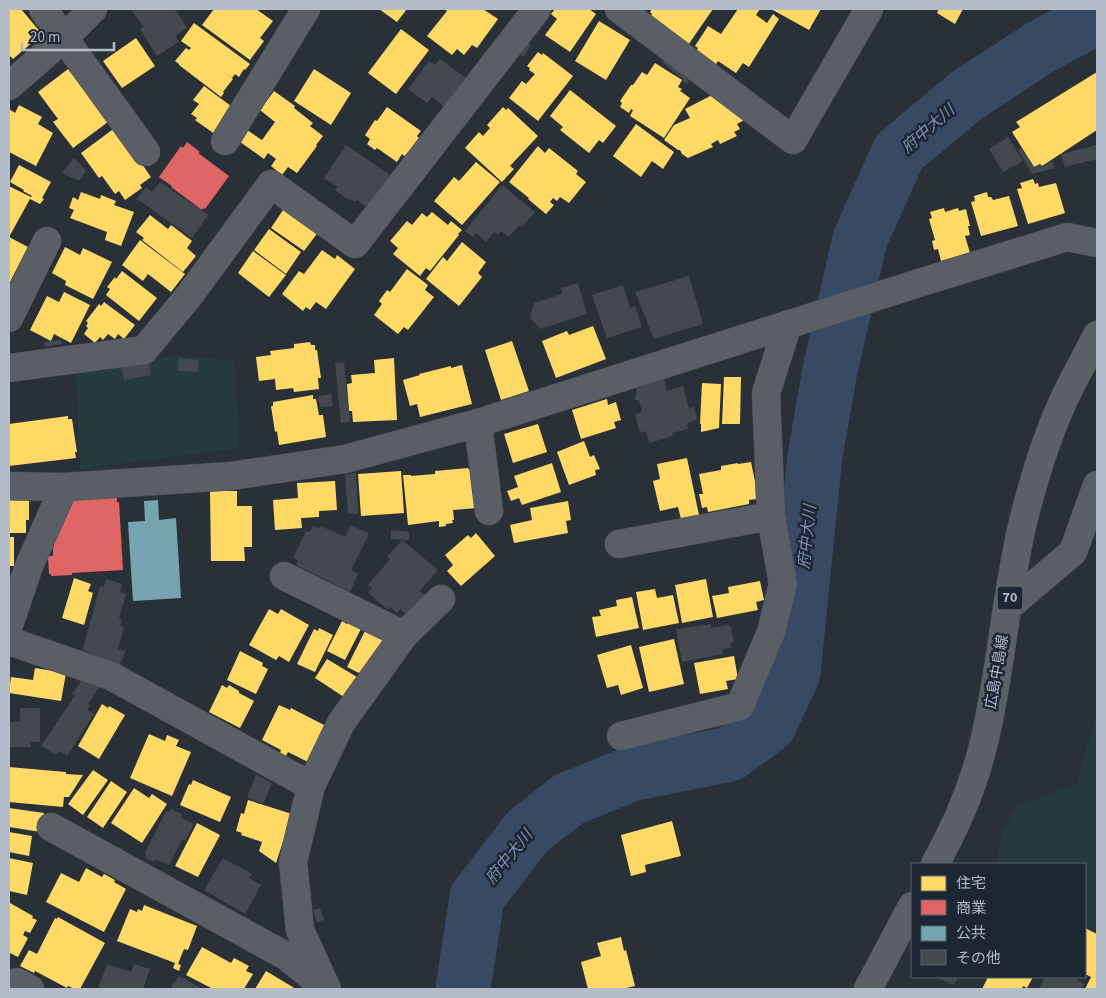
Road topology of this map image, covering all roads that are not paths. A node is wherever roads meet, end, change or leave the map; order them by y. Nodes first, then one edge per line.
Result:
1 (43, 9) edge
2 (93, 9) edge
3 (306, 9) edge
4 (537, 9) edge
5 (868, 9) edge
6 (622, 10) edge
7 (64, 38) junction
8 (9, 86) edge
9 (225, 141) dead end
10 (146, 152) dead end
11 (47, 241) dead end
12 (1097, 243) edge
13 (9, 318) edge
14 (796, 322) junction
15 (1097, 335) edge
16 (9, 368) edge
17 (478, 423) junction
18 (1097, 485) edge
19 (9, 486) edge
20 (64, 487) junction
21 (489, 511) dead end
22 (770, 516) junction
23 (619, 544) dead end
24 (284, 576) dead end
25 (441, 599) dead end
26 (1008, 608) junction
27 (9, 625) edge
28 (404, 635) junction
29 (9, 641) edge
30 (621, 736) dead end
31 (311, 786) junction
32 (51, 827) dead end
33 (936, 863) edge
34 (911, 908) edge
35 (326, 989) edge
36 (868, 989) edge

1 - 7 street
2 - 7 street
3 - 9 street
4 - 16 street
5 - 6 street
7 - 8 street
7 - 10 street
11 - 13 street
12 - 14 street
14 - 17 street
14 - 22 street
15 - 26 main road, 広島中島線 / 70
17 - 20 street
17 - 21 street
18 - 26 street
19 - 20 street
20 - 27 street
22 - 23 street
22 - 30 street
24 - 28 street
25 - 28 street
26 - 33 main road, 広島中島線 / 70
28 - 31 street
29 - 31 street
31 - 35 street
32 - 35 street
34 - 36 main road

